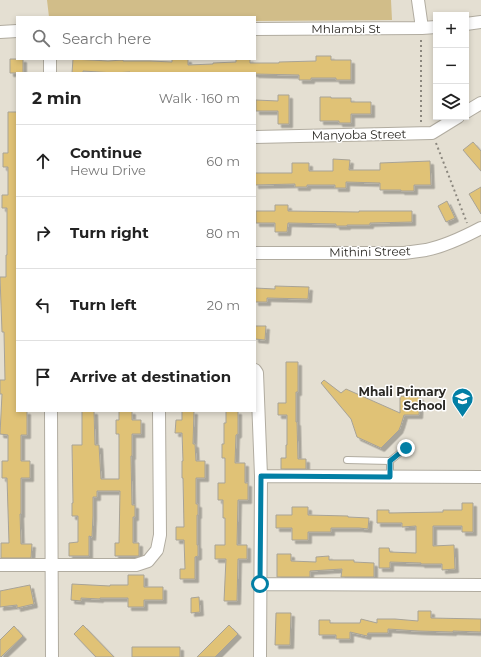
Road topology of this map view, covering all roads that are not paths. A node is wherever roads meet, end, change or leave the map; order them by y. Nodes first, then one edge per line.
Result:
1 (418, 0) edge
2 (481, 22) edge
3 (469, 24) edge
4 (433, 27) edge
5 (422, 28) junction
6 (256, 29) edge
7 (16, 31) edge
8 (0, 32) edge
9 (50, 60) edge
10 (50, 72) edge
11 (481, 103) edge
12 (469, 110) edge
13 (452, 120) edge
14 (256, 137) edge
15 (476, 231) edge
16 (256, 253) edge
17 (256, 372) edge
18 (51, 412) edge
19 (159, 412) edge
20 (406, 448) dead end
21 (347, 460) dead end
22 (390, 461) junction
23 (261, 476) junction
24 (390, 477) junction
25 (481, 477) edge
26 (0, 565) edge
27 (52, 565) junction
28 (260, 584) junction
29 (481, 585) edge
30 (52, 657) edge
31 (260, 657) edge

1 - 5 street
2 - 3 street
4 - 5 street, Mhlambi St
5 - 6 street, Mhlambi St
7 - 8 street
9 - 10 street
11 - 12 street
13 - 14 street, Manyoba Street
15 - 16 street, Mithini Street
17 - 23 street
18 - 27 street
19 - 27 street
20 - 22 lane
21 - 22 lane
22 - 24 lane
23 - 24 street
23 - 28 street
24 - 25 street
26 - 27 street
27 - 30 street
28 - 29 street
28 - 31 street

